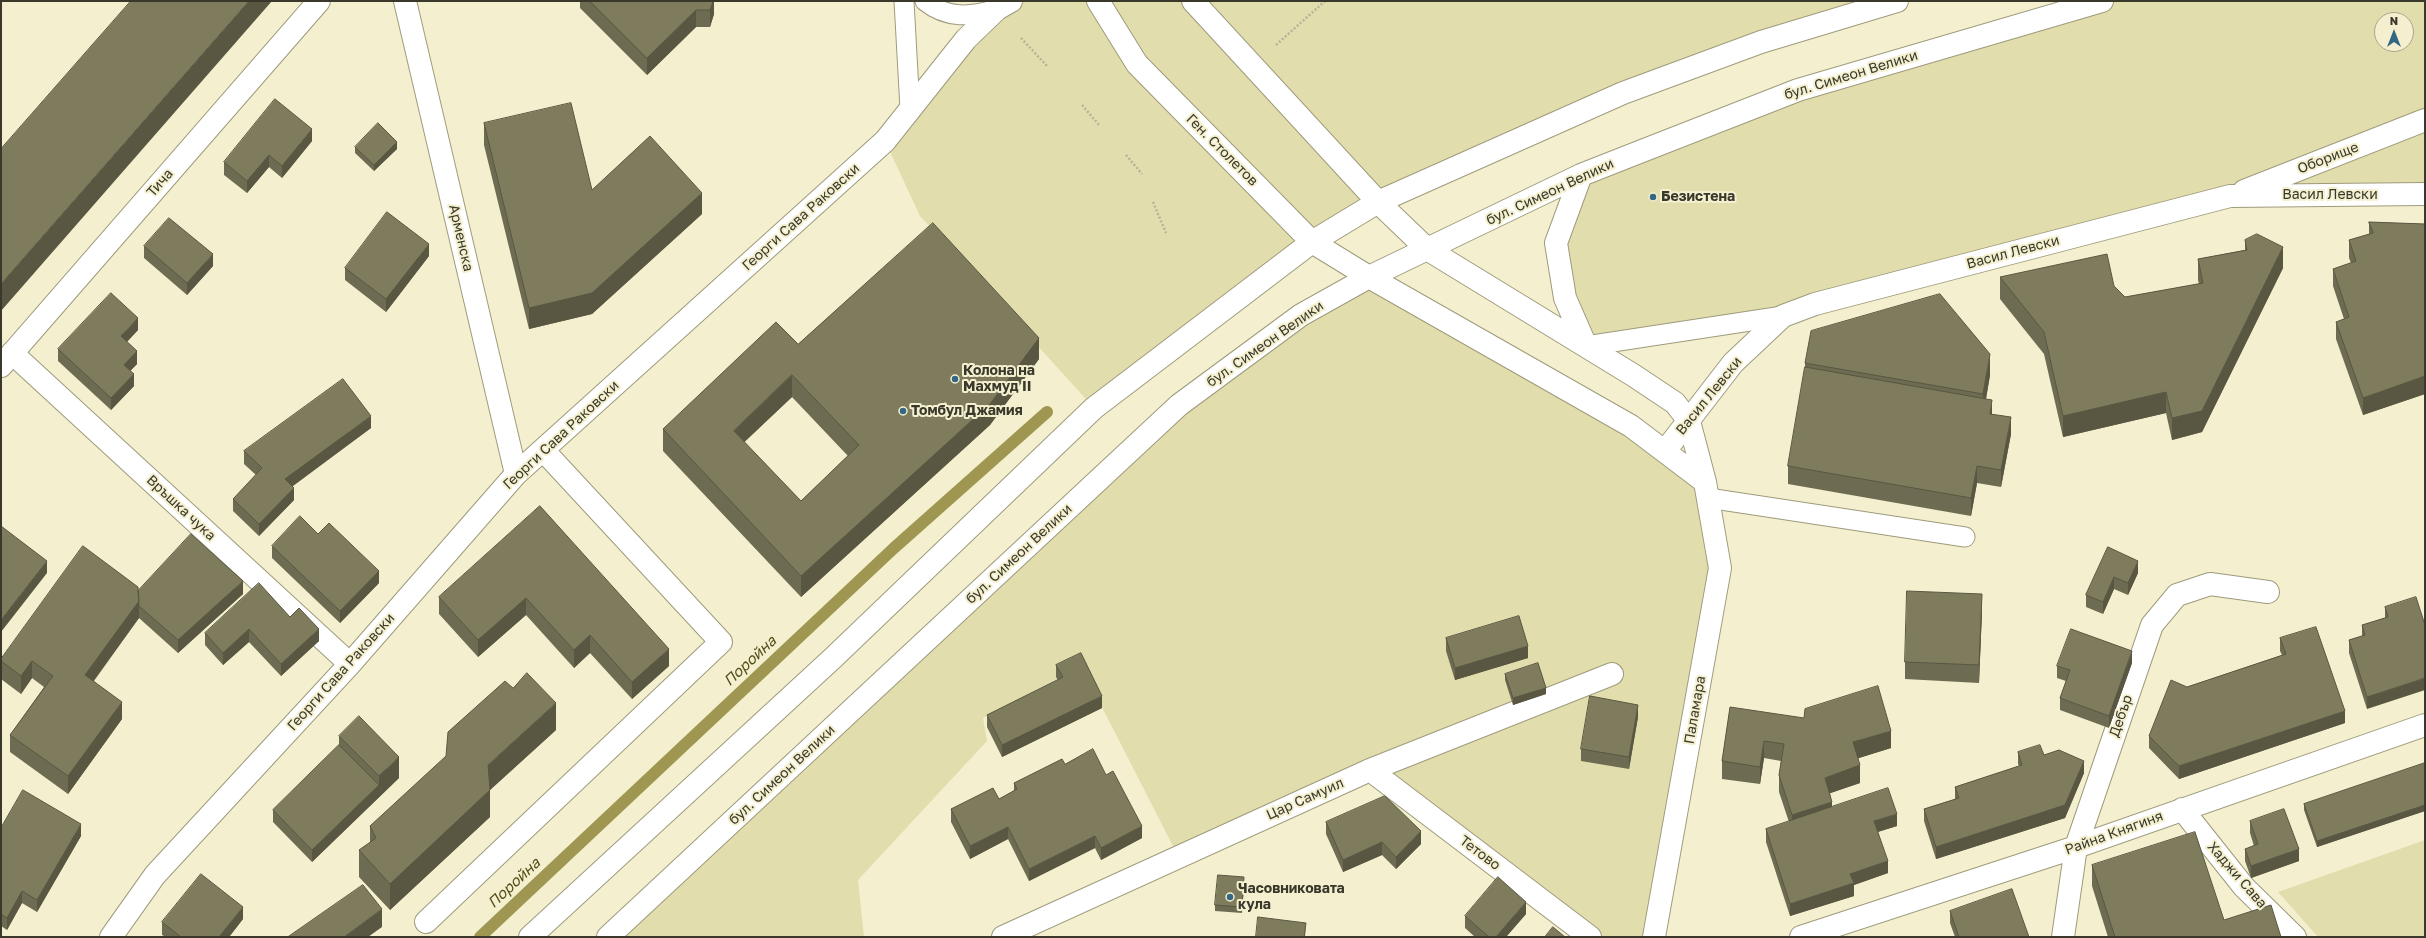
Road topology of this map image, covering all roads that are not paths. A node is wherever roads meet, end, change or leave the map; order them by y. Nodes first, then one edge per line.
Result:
1 (319, 1) edge
2 (405, 1) edge
3 (904, 1) edge
4 (925, 1) edge
5 (1098, 1) edge
6 (1193, 1) edge
7 (1897, 1) edge
8 (2102, 1) edge
9 (1004, 5) edge
10 (910, 109) junction
11 (2425, 120) edge
12 (1581, 175) junction
13 (2425, 194) edge
14 (2230, 196) junction
15 (1378, 202) junction
16 (1312, 242) junction
17 (1427, 249) junction
18 (1369, 277) junction
19 (1783, 316) junction
20 (1586, 346) junction
21 (6, 360) edge
22 (1689, 421) junction
23 (543, 450) junction
24 (1665, 451) junction
25 (516, 474) junction
26 (1707, 490) junction
27 (1965, 537) dead end
28 (2268, 592) dead end
29 (350, 664) junction
30 (1612, 674) dead end
31 (2425, 724) edge
32 (1370, 770) junction
33 (2182, 809) junction
34 (2076, 848) junction
35 (426, 922) dead end
36 (111, 937) edge
37 (530, 937) edge
38 (608, 937) edge
39 (1003, 937) edge
40 (1590, 937) edge
41 (1654, 937) edge
42 (1801, 937) edge
43 (2063, 937) edge
44 (2295, 937) edge

1 - 21 street, Тича
2 - 25 street, Арменска
3 - 10 lane
4 - 9 lane
5 - 16 street, Ген. Столетов
6 - 15 street
7 - 15 street
8 - 12 street, бул. Симеон Велики
9 - 10 street, Георги Сава Раковски
10 - 23 street, Георги Сава Раковски
11 - 14 street, Оборище
12 - 17 street, бул. Симеон Велики
12 - 20 street
13 - 14 street, Васил Левски
14 - 19 street, Васил Левски
15 - 16 street
15 - 17 street
16 - 18 street, Ген. Столетов
16 - 37 street
17 - 18 street, бул. Симеон Велики
17 - 20 street
18 - 24 street, Ген. Столетов
18 - 38 street, бул. Симеон Велики
19 - 20 lane
19 - 22 street, Васил Левски
20 - 22 street
21 - 29 street, Връшка чука
22 - 24 street, Васил Левски
22 - 26 street, Паламара
23 - 25 street, Георги Сава Раковски
23 - 35 street
24 - 26 street, Ген. Столетов
25 - 29 street, Георги Сава Раковски
26 - 27 lane
26 - 41 street, Паламара
28 - 34 street, Дебър
29 - 36 street, Георги Сава Раковски
30 - 32 street, Цар Самуил
31 - 33 street, Райна Княгиня
32 - 39 street, Цар Самуил
32 - 40 street, Тетово
33 - 34 street, Райна Княгиня
33 - 44 street, Хаджи Сава
34 - 42 street, Райна Княгиня
34 - 43 street, Дебър

